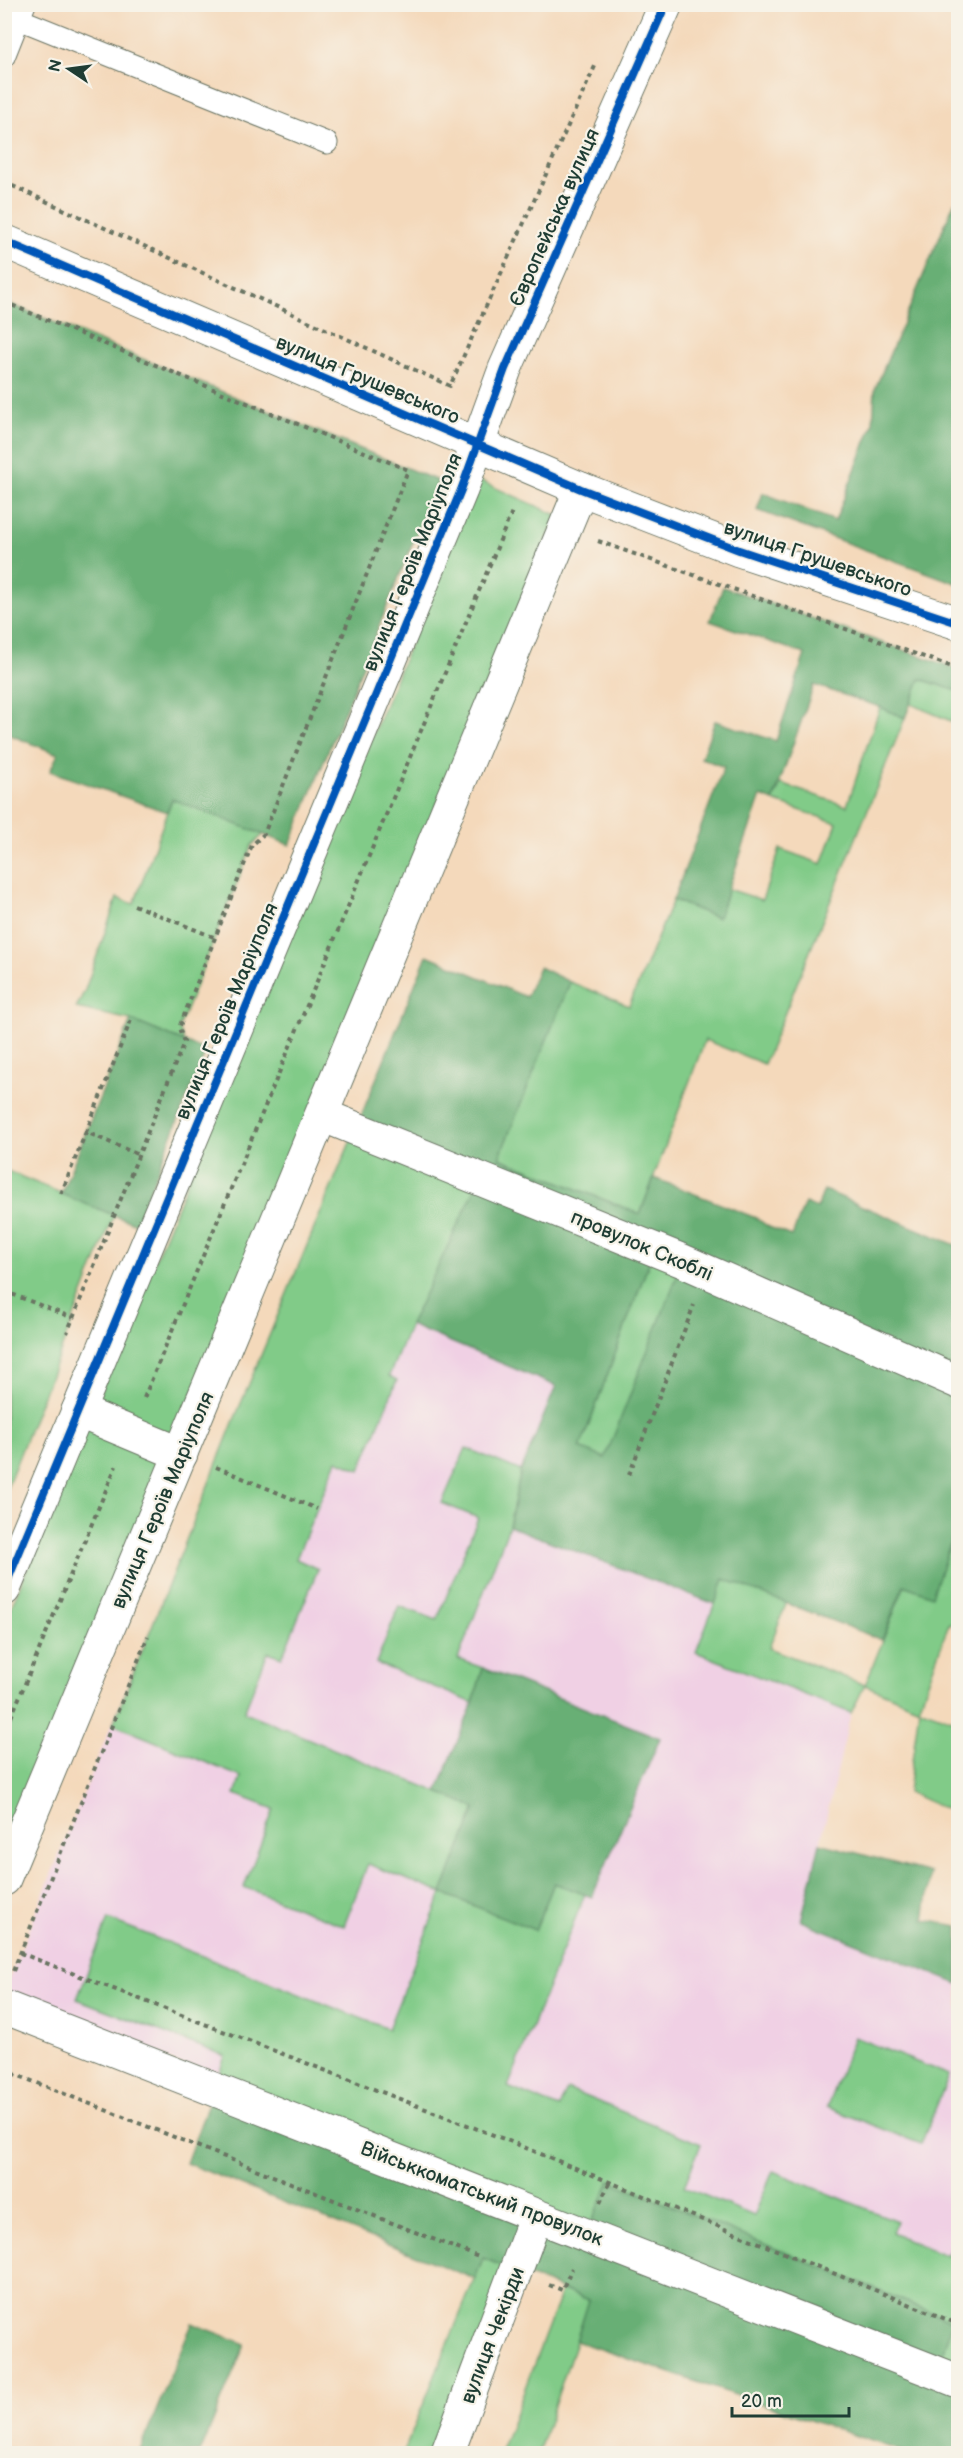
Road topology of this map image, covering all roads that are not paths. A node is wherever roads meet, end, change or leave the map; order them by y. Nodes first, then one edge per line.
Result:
1 (666, 4) edge
2 (22, 12) edge
3 (7, 44) edge
4 (327, 143) dead end
5 (4, 241) edge
6 (478, 445) junction
7 (581, 489) junction
8 (958, 623) edge
9 (322, 1115) junction
10 (958, 1382) edge
11 (78, 1411) junction
12 (181, 1454) junction
13 (4, 1589) edge
14 (4, 1879) edge
15 (4, 2007) edge
16 (536, 2216) junction
17 (958, 2380) edge
18 (447, 2454) edge

1 - 6 street, Європейська вулиця
2 - 3 lane
2 - 4 lane
5 - 6 street, вулиця Грушевського
6 - 7 street, вулиця Грушевського
6 - 11 street, вулиця Героїв Маріуполя
7 - 8 street, вулиця Грушевського
7 - 9 street, вулиця Героїв Маріуполя
9 - 10 street, провулок Скоблі
9 - 12 street, вулиця Героїв Маріуполя
11 - 12 street
11 - 13 street, вулиця Героїв Маріуполя
12 - 14 street, вулиця Героїв Маріуполя
15 - 16 street, Військкоматський провулок
16 - 17 street, Військкоматський провулок
16 - 18 street, вулиця Чекірди

